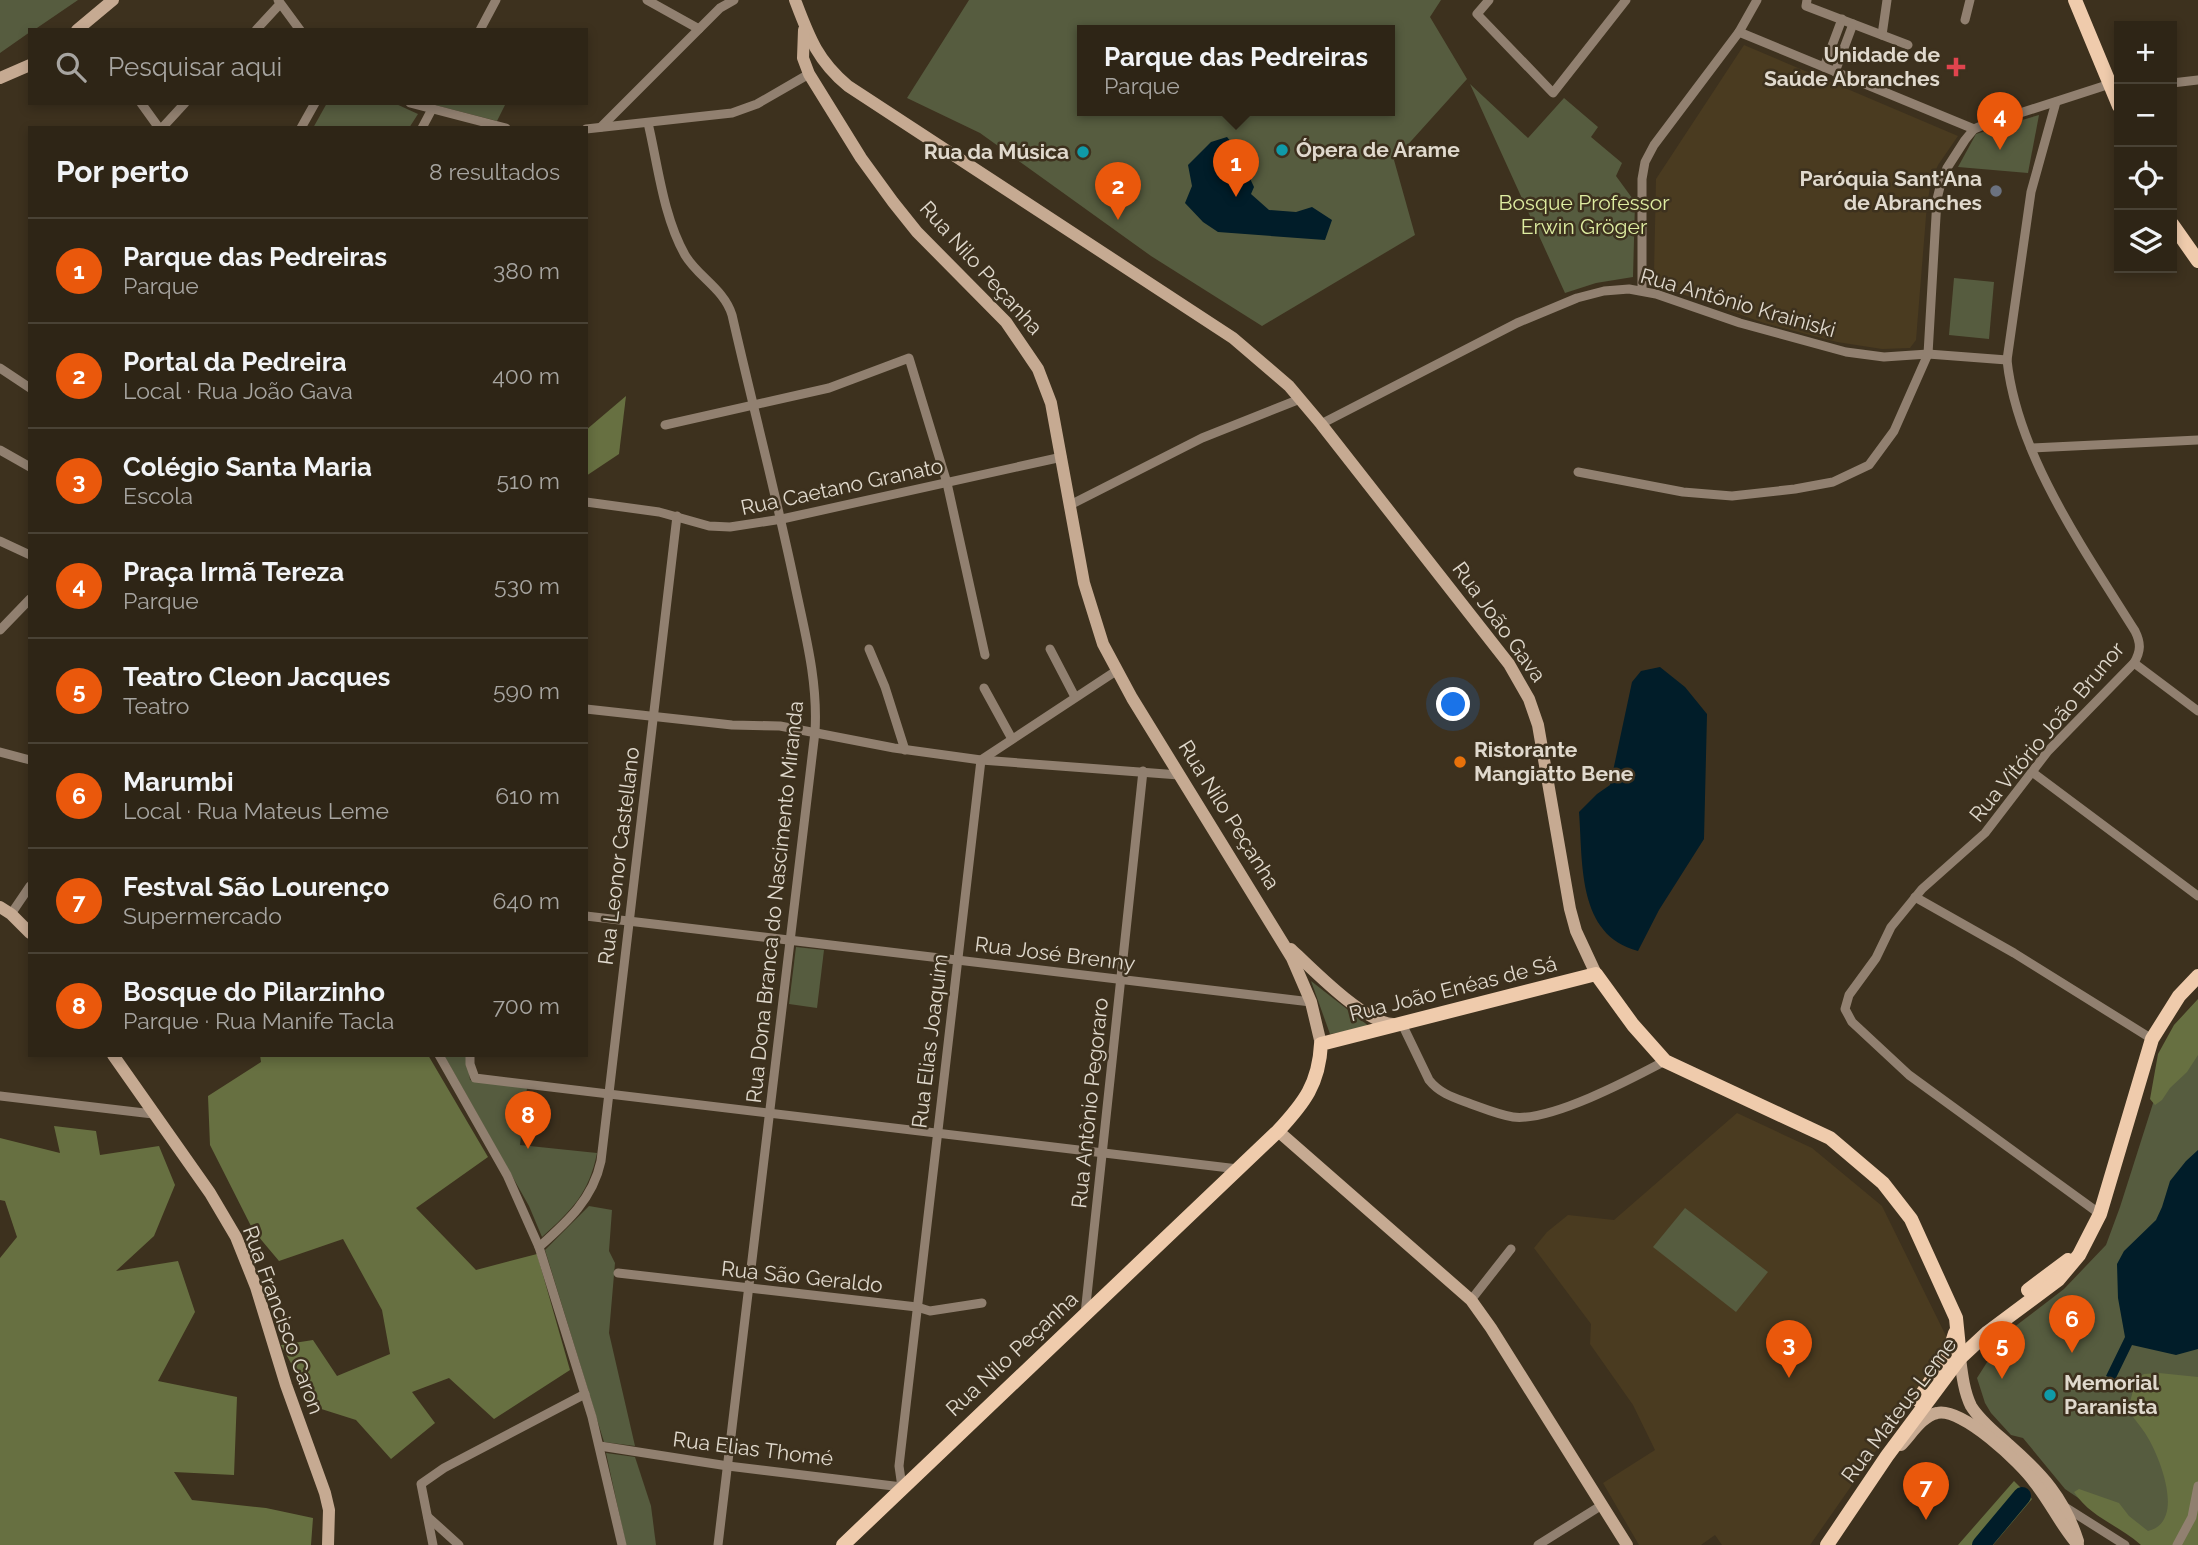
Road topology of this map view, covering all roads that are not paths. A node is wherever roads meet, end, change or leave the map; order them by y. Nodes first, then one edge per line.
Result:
1 (113, 0) edge
2 (496, 0) edge
3 (647, 0) edge
4 (734, 0) edge
5 (795, 0) edge
6 (1489, 0) edge
7 (1626, 0) edge
8 (1757, 0) edge
9 (1807, 0) edge
10 (1887, 0) edge
11 (1970, 0) edge
12 (2075, 0) edge
13 (279, 2) edge
14 (722, 4) edge
15 (1816, 5) edge
16 (1842, 19) junction
17 (1965, 20) dead end
18 (1853, 24) junction
19 (805, 27) junction
20 (83, 28) edge
21 (258, 28) edge
22 (298, 28) edge
23 (481, 28) edge
24 (699, 29) junction
25 (1739, 32) junction
26 (1882, 35) junction
27 (1908, 45) dead end
28 (28, 66) edge
29 (1824, 67) junction
30 (1835, 72) junction
31 (809, 74) junction
32 (0, 78) edge
33 (2198, 80) edge
34 (2177, 82) edge
35 (2110, 84) junction
36 (2114, 92) edge
37 (2056, 102) junction
38 (143, 105) edge
39 (183, 105) edge
40 (314, 105) edge
41 (415, 105) edge
42 (431, 111) junction
43 (648, 122) junction
44 (158, 126) edge
45 (162, 126) edge
46 (302, 126) edge
47 (423, 126) edge
48 (497, 126) edge
49 (601, 127) junction
50 (588, 129) edge
51 (1974, 130) junction
52 (2177, 231) edge
53 (2198, 261) edge
54 (1642, 290) junction
55 (1928, 354) junction
56 (2007, 360) junction
57 (0, 368) edge
58 (28, 387) edge
59 (1300, 399) junction
60 (753, 407) junction
61 (1321, 424) junction
62 (665, 425) dead end
63 (2198, 440) edge
64 (2031, 448) junction
65 (0, 450) edge
66 (1062, 457) junction
67 (28, 466) edge
68 (1578, 472) dead end
69 (947, 483) junction
70 (588, 502) edge
71 (1070, 505) junction
72 (677, 516) junction
73 (782, 519) junction
74 (0, 541) edge
75 (28, 554) edge
76 (28, 601) edge
77 (0, 630) edge
78 (869, 649) dead end
79 (1050, 649) dead end
80 (985, 655) dead end
81 (2134, 663) junction
82 (1116, 671) junction
83 (984, 688) dead end
84 (1075, 697) junction
85 (588, 709) edge
86 (2198, 711) edge
87 (653, 716) junction
88 (815, 732) junction
89 (1012, 739) junction
90 (905, 750) junction
91 (0, 752) edge
92 (28, 759) edge
93 (981, 760) junction
94 (1143, 771) junction
95 (2032, 772) junction
96 (1179, 775) junction
97 (28, 888) edge
98 (2198, 896) edge
99 (1915, 897) junction
100 (6, 910) edge
101 (588, 915) edge
102 (629, 921) junction
103 (28, 931) edge
104 (1281, 939) junction
105 (790, 940) junction
106 (957, 960) junction
107 (1596, 974) junction
108 (2198, 976) edge
109 (1121, 980) junction
110 (1311, 1002) junction
111 (1402, 1024) junction
112 (2152, 1039) junction
113 (1321, 1044) junction
114 (114, 1057) edge
115 (440, 1057) edge
116 (470, 1057) edge
117 (1665, 1061) junction
118 (609, 1094) junction
119 (0, 1096) edge
120 (769, 1113) junction
121 (153, 1114) junction
122 (1278, 1131) junction
123 (937, 1133) junction
124 (1102, 1153) junction
125 (1238, 1169) junction
126 (2100, 1214) junction
127 (539, 1247) junction
128 (1511, 1250) dead end
129 (2079, 1255) junction
130 (618, 1273) dead end
131 (749, 1288) junction
132 (1471, 1300) junction
133 (982, 1303) dead end
134 (917, 1307) junction
135 (1085, 1314) junction
136 (1958, 1323) junction
137 (1960, 1358) junction
138 (585, 1394) junction
139 (600, 1446) junction
140 (1887, 1456) junction
141 (728, 1466) junction
142 (2198, 1486) edge
143 (902, 1487) junction
144 (1602, 1505) junction
145 (2065, 1507) junction
146 (428, 1517) junction
147 (328, 1545) edge
148 (433, 1545) edge
149 (459, 1545) edge
150 (622, 1545) edge
151 (718, 1545) edge
152 (843, 1545) edge
153 (1538, 1545) edge
154 (1627, 1545) edge
155 (1827, 1545) edge
156 (2079, 1545) edge
157 (2125, 1545) edge
158 (2177, 1545) edge

1 - 20 main road
2 - 23 street
3 - 24 street
4 - 14 street
5 - 19 main road, Rua Nilo Peçanha
6 - 7 street
8 - 25 street
9 - 15 street
10 - 26 street
11 - 17 street
12 - 35 main road
13 - 21 street
13 - 22 street
14 - 24 street
15 - 16 street
16 - 18 street
16 - 29 street
18 - 26 street
18 - 30 street
19 - 31 main road, Rua Nilo Peçanha
19 - 59 main road, Rua João Gava
24 - 49 street
25 - 29 street
25 - 54 street
26 - 27 street
28 - 32 main road
29 - 30 street
30 - 51 street
31 - 43 street
31 - 66 main road, Rua Nilo Peçanha
33 - 34 street
35 - 36 main road
35 - 37 street
37 - 51 street
37 - 56 street, Rua Vitório João Brunor
38 - 44 street
39 - 45 street
40 - 46 street
41 - 42 street
42 - 47 street
42 - 48 street
43 - 49 street
43 - 60 street, Rua Dona Branca do Nascimento Miranda
49 - 50 street
51 - 55 street
52 - 53 main road
54 - 55 street, Rua Antônio Krainiski
54 - 61 street, Rua Antônio Krainiski
55 - 56 street, Rua Antônio Krainiski
55 - 68 street
56 - 64 street, Rua Vitório João Brunor
57 - 58 street
59 - 61 main road, Rua João Gava
59 - 71 street
60 - 62 street
60 - 69 street
60 - 73 street, Rua Dona Branca do Nascimento Miranda
61 - 107 main road, Rua João Gava
63 - 64 street
64 - 81 street, Rua Vitório João Brunor
65 - 67 street
66 - 69 street, Rua Caetano Granato
66 - 71 main road, Rua Nilo Peçanha
69 - 73 street, Rua Caetano Granato
69 - 80 street
70 - 72 street, Rua Caetano Granato
71 - 82 main road, Rua Nilo Peçanha
72 - 73 street, Rua Caetano Granato
72 - 87 street, Rua Leonor Castellano
73 - 88 street, Rua Dona Branca do Nascimento Miranda
74 - 75 street
76 - 77 street
78 - 90 street
79 - 84 street
81 - 86 street
81 - 95 street, Rua Vitório João Brunor
82 - 84 street
82 - 96 main road, Rua Nilo Peçanha
83 - 89 street
84 - 89 street
85 - 87 street
87 - 88 street
87 - 102 street, Rua Leonor Castellano
88 - 90 street
88 - 105 street, Rua Dona Branca do Nascimento Miranda
89 - 93 street
90 - 93 street
91 - 92 street
93 - 94 street
93 - 106 street, Rua Elias Joaquim
94 - 96 street
94 - 109 street, Rua Antônio Pegoraro
95 - 98 street
95 - 99 street, Rua Vitório João Brunor
96 - 104 main road, Rua Nilo Peçanha
97 - 100 street
99 - 112 street
99 - 126 street, Rua Vitório João Brunor
100 - 103 main road
101 - 102 street, Rua José Brenny
102 - 105 street, Rua José Brenny
102 - 118 street, Rua Leonor Castellano
104 - 110 main road, Rua Nilo Peçanha
104 - 111 main road
105 - 106 street, Rua José Brenny
105 - 120 street, Rua Dona Branca do Nascimento Miranda
106 - 109 street, Rua José Brenny
106 - 123 street, Rua Elias Joaquim
107 - 111 main road, Rua João Enéas de Sá
107 - 117 main road, Rua João Gava
108 - 112 main road, Rua Mateus Leme
109 - 110 street, Rua José Brenny
109 - 124 street, Rua Antônio Pegoraro
110 - 113 main road, Rua Nilo Peçanha
111 - 113 main road, Rua João Enéas de Sá
111 - 117 street
112 - 126 main road, Rua Mateus Leme
113 - 122 main road, Rua Nilo Peçanha
114 - 121 main road, Rua Francisco Caron
115 - 127 street
116 - 118 street
117 - 136 main road, Rua João Gava
118 - 120 street
118 - 127 street, Rua Leonor Castellano
119 - 121 street
120 - 123 street
120 - 131 street, Rua Dona Branca do Nascimento Miranda
121 - 147 main road, Rua Francisco Caron
122 - 125 main road, Rua Nilo Peçanha
122 - 132 main road
123 - 124 street
123 - 134 street, Rua Elias Joaquim
124 - 125 street
124 - 135 street, Rua Antônio Pegoraro
125 - 135 main road, Rua Nilo Peçanha
126 - 129 main road, Rua Mateus Leme
127 - 138 street
128 - 132 street
129 - 136 main road, Rua Mateus Leme
129 - 137 main road, Rua Mateus Leme
130 - 131 street, Rua São Geraldo
131 - 134 street, Rua São Geraldo
131 - 141 street, Rua Dona Branca do Nascimento Miranda
132 - 144 main road
133 - 134 street, Rua São Geraldo
134 - 143 street, Rua Elias Joaquim
135 - 143 main road, Rua Nilo Peçanha
136 - 137 main road, Rua João Gava
136 - 140 main road
137 - 140 main road, Rua Mateus Leme
137 - 145 main road
138 - 139 street
138 - 146 street
139 - 141 street, Rua Elias Thomé
139 - 150 street
140 - 155 main road, Rua Mateus Leme
140 - 156 main road
141 - 143 street, Rua Elias Thomé
141 - 151 street, Rua Dona Branca do Nascimento Miranda
142 - 158 street
143 - 152 main road, Rua Nilo Peçanha
144 - 153 street
144 - 154 main road
145 - 156 main road
145 - 157 street
146 - 148 street
146 - 149 street

